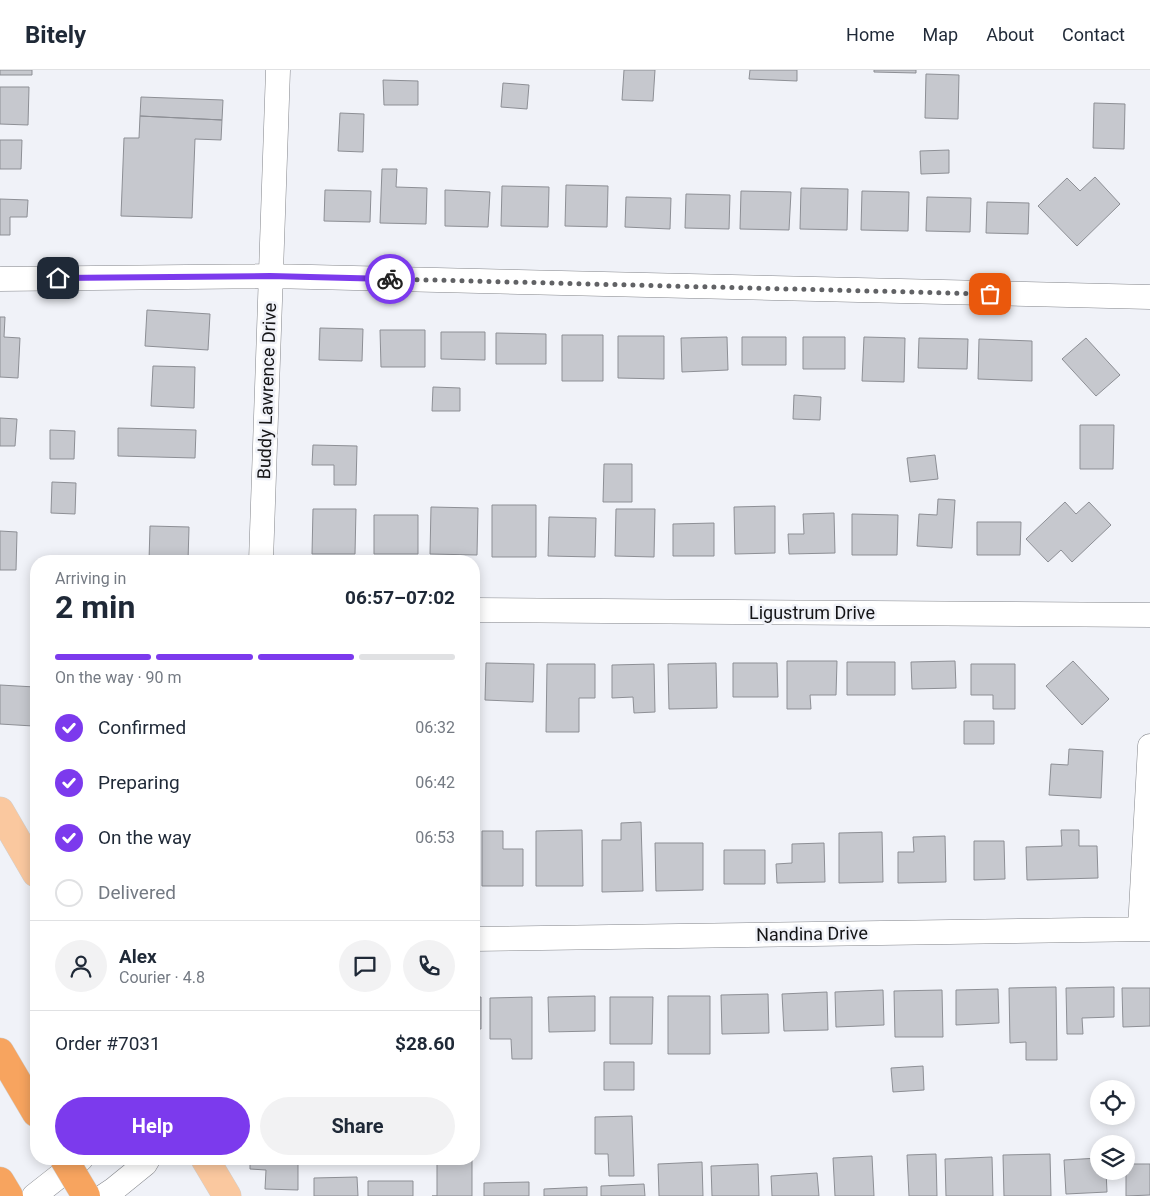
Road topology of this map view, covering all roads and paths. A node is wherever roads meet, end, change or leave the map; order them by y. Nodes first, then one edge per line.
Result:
1 (278, 70) edge
2 (270, 276) junction
3 (0, 279) edge
4 (1150, 297) edge
5 (261, 555) edge
6 (480, 610) edge
7 (1150, 615) edge
8 (1150, 746) edge
9 (0, 810) edge
10 (30, 862) edge
11 (1145, 929) edge
12 (480, 939) edge
13 (0, 1052) edge
14 (30, 1103) edge
15 (68, 1165) edge
16 (73, 1165) edge
17 (144, 1165) edge
18 (209, 1165) edge
19 (0, 1181) edge
20 (9, 1196) edge
21 (34, 1196) edge
22 (86, 1196) edge
23 (104, 1196) edge
24 (227, 1196) edge

1 - 2 street, Buddy Lawrence Drive
2 - 3 street
2 - 4 street
2 - 5 street, Buddy Lawrence Drive
6 - 7 street, Ligustrum Drive
8 - 11 street
9 - 10 main road
11 - 12 street, Nandina Drive
13 - 14 highway
15 - 22 highway, bridge
16 - 21 street
17 - 23 street
18 - 24 main road
19 - 20 highway

